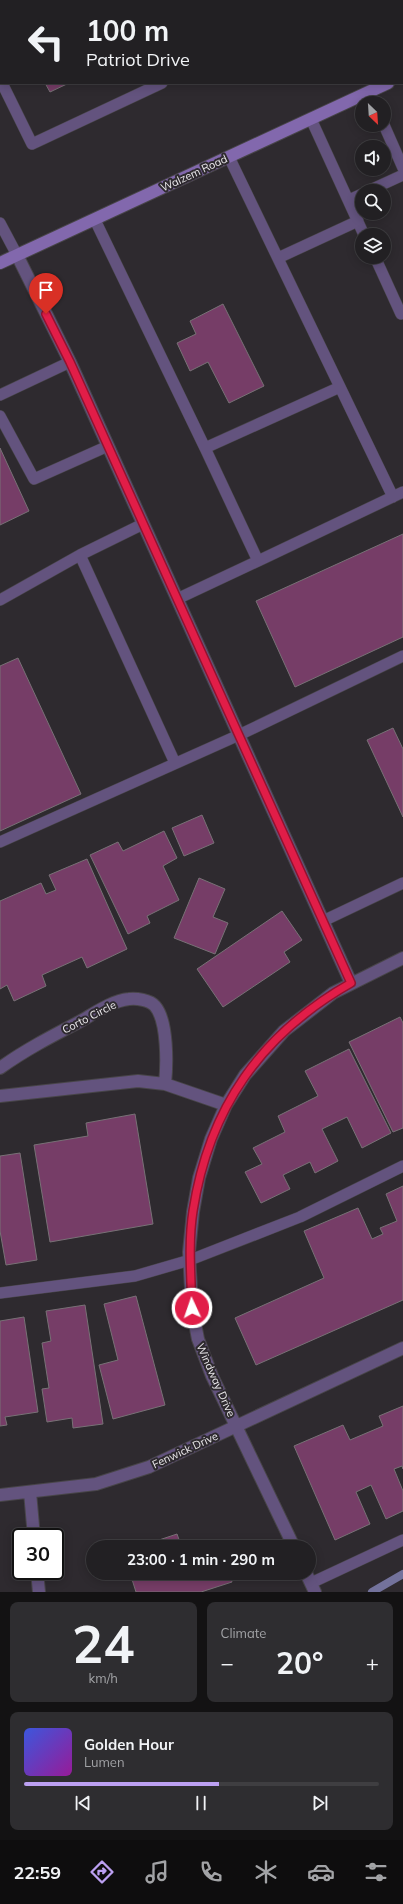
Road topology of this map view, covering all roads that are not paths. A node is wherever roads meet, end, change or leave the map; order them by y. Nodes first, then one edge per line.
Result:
1 (2, 84) edge
2 (160, 84) edge
3 (386, 84) edge
4 (369, 92) junction
5 (371, 96) edge
6 (311, 119) junction
7 (387, 132) edge
8 (229, 157) junction
9 (403, 168) edge
10 (403, 175) edge
11 (383, 184) edge
12 (355, 197) edge
13 (348, 200) junction
14 (355, 214) edge
15 (94, 220) junction
16 (358, 220) joint
17 (0, 223) edge
18 (361, 228) edge
19 (17, 255) junction
20 (278, 258) junction
21 (0, 263) edge
22 (378, 264) edge
23 (402, 315) edge
24 (70, 362) junction
25 (340, 387) junction
26 (0, 395) edge
27 (0, 416) edge
28 (108, 446) junction
29 (205, 448) junction
30 (398, 494) edge
31 (143, 524) junction
32 (80, 555) junction
33 (258, 561) junction
34 (177, 599) junction
35 (0, 600) edge
36 (403, 656) edge
37 (239, 735) junction
38 (175, 763) junction
39 (0, 842) edge
40 (403, 883) edge
41 (323, 921) junction
42 (403, 958) edge
43 (351, 983) junction
44 (0, 1068) edge
45 (165, 1084) junction
46 (0, 1096) edge
47 (226, 1105) junction
48 (403, 1166) edge
49 (190, 1260) junction
50 (0, 1293) edge
51 (403, 1348) edge
52 (236, 1426) junction
53 (30, 1492) junction
54 (0, 1496) edge
55 (33, 1528) edge
56 (291, 1540) edge
57 (403, 1540) edge
58 (38, 1580) edge
59 (310, 1583) edge
60 (40, 1592) edge

1 - 2 lane
3 - 4 main road, Walzem Road
4 - 5 lane
4 - 6 main road, Walzem Road
6 - 8 main road, Walzem Road
6 - 13 lane
7 - 9 lane
8 - 15 main road, Walzem Road
8 - 20 lane
10 - 11 lane
12 - 13 lane
13 - 14 lane
15 - 19 main road, Walzem Road
15 - 29 lane
16 - 18 lane
16 - 20 lane
17 - 19 lane
19 - 21 main road, Walzem Road
19 - 24 street
20 - 25 lane
22 - 23 lane
24 - 26 lane
24 - 28 street
25 - 29 lane
25 - 30 lane
27 - 28 lane
28 - 31 street
29 - 33 lane
30 - 33 lane
31 - 32 lane
31 - 34 street
32 - 35 lane
32 - 38 lane
33 - 34 lane
34 - 37 street
36 - 37 lane
37 - 38 lane
37 - 41 street
38 - 39 lane
40 - 41 lane
41 - 43 street
42 - 43 street, Windway Drive
43 - 47 street, Windway Drive
44 - 45 street, Corto Circle
45 - 46 street
45 - 47 street
47 - 49 street, Windway Drive
48 - 49 lane
49 - 50 lane
49 - 52 street, Windway Drive
51 - 52 street, Fenwick Drive
52 - 53 street, Fenwick Drive
52 - 56 street, Windway Drive
53 - 54 street, Fenwick Drive
53 - 55 street
57 - 59 lane
58 - 60 street

